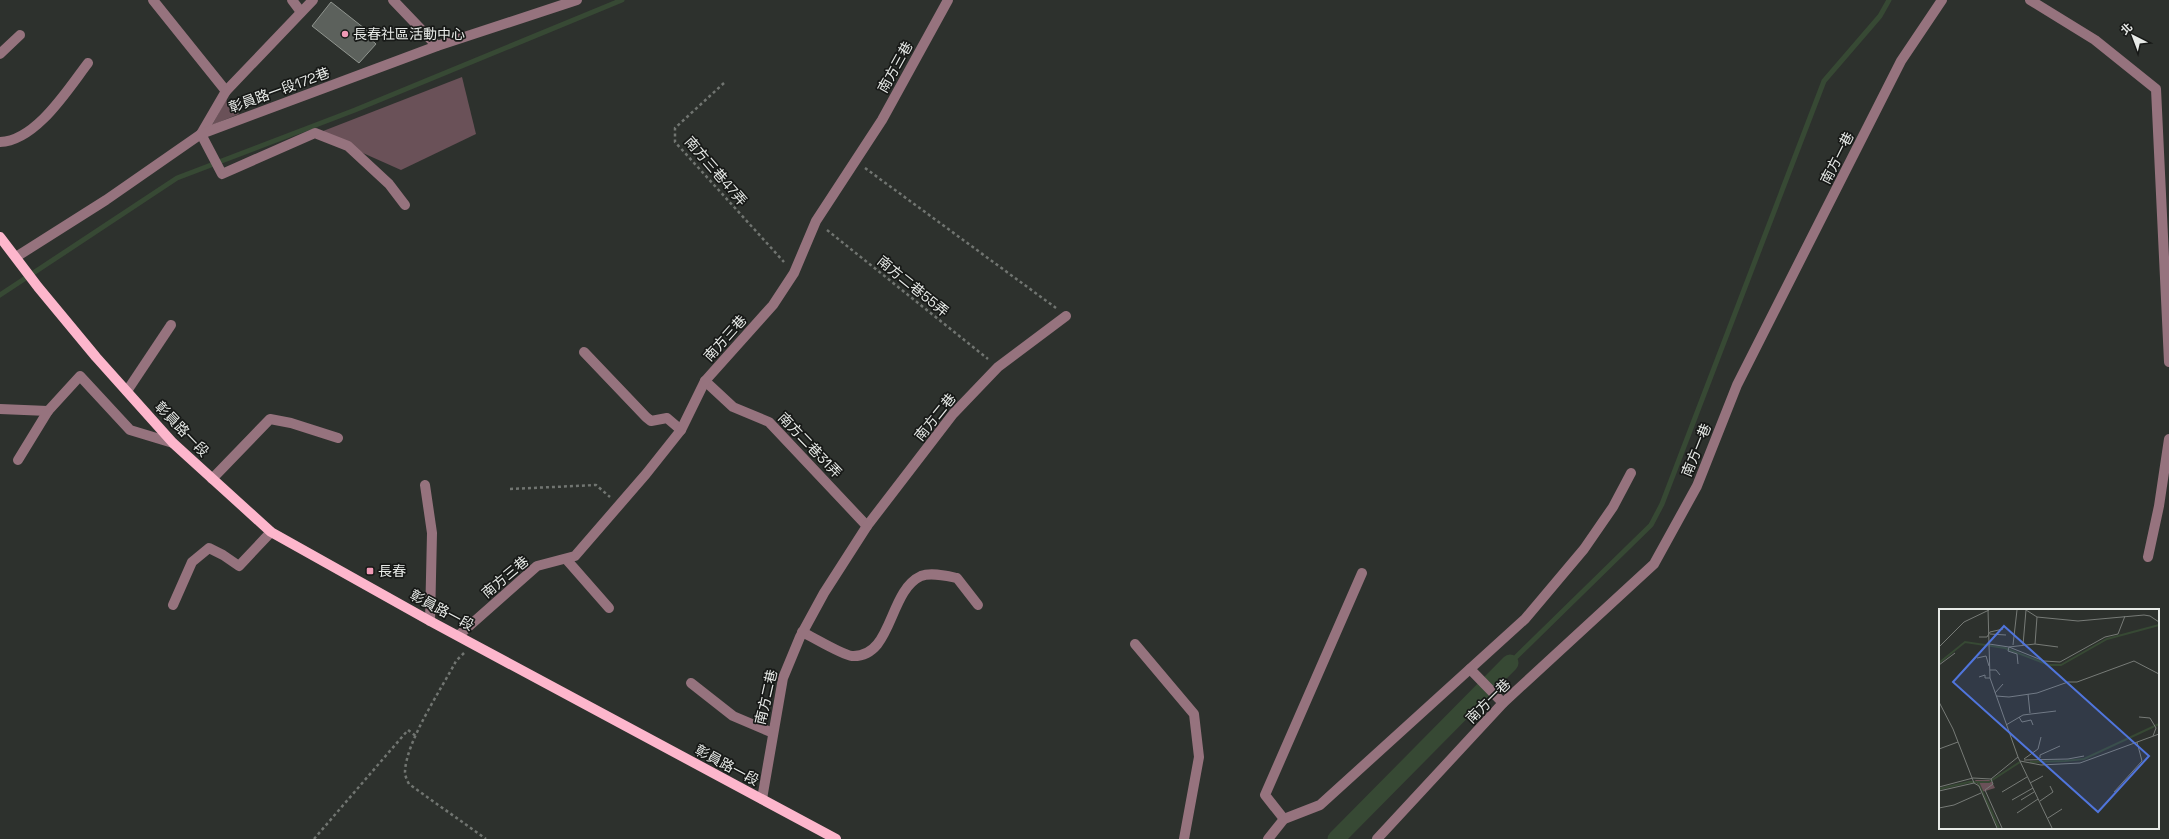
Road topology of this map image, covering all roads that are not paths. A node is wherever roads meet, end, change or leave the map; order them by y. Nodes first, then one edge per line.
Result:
1 (153, 0) edge
2 (292, 0) edge
3 (313, 0) edge
4 (393, 0) edge
5 (577, 0) edge
6 (948, 0) edge
7 (1942, 0) edge
8 (2030, 0) edge
9 (301, 12) junction
10 (20, 35) dead end
11 (438, 46) junction
12 (0, 54) edge
13 (88, 63) dead end
14 (226, 91) junction
15 (201, 134) junction
16 (0, 142) edge
17 (405, 205) dead end
18 (0, 237) edge
19 (16, 257) junction
20 (1066, 316) road end
21 (171, 325) dead end
22 (584, 352) dead end
23 (2169, 362) edge
24 (705, 381) junction
25 (127, 391) junction
26 (0, 409) edge
27 (48, 411) junction
28 (681, 430) junction
29 (338, 438) dead end
30 (2169, 439) edge
31 (173, 443) junction
32 (18, 460) dead end
33 (1631, 473) dead end
34 (212, 478) junction
35 (425, 485) dead end
36 (867, 526) junction
37 (271, 532) junction
38 (2148, 557) dead end
39 (566, 558) junction
40 (1362, 573) dead end
41 (173, 605) dead end
42 (978, 605) dead end
43 (609, 608) dead end
44 (430, 620) junction
45 (802, 632) junction
46 (459, 635) junction
47 (1135, 644) dead end
48 (1470, 669) junction
49 (691, 683) dead end
50 (1504, 703) junction
51 (772, 733) junction
52 (762, 800) junction
53 (1284, 819) junction
54 (836, 839) edge
55 (1184, 839) edge
56 (1268, 839) edge
57 (1376, 839) edge

1 - 14 lane
2 - 9 lane
3 - 9 lane
4 - 11 lane
5 - 11 lane, 彰員路一段172巷
6 - 24 lane, 南方三巷
7 - 50 lane, 南方一巷
8 - 23 lane
9 - 14 lane
10 - 12 lane
11 - 15 lane, 彰員路一段172巷
13 - 16 lane
14 - 15 lane
15 - 17 lane
15 - 19 lane, 彰員路一段172巷
18 - 19 main road
19 - 25 main road, 彰員路一段
20 - 36 lane, 南方二巷
21 - 25 lane
22 - 28 lane
24 - 28 lane, 南方三巷
24 - 36 lane, 南方二巷31弄
25 - 31 main road, 彰員路一段
26 - 27 lane
27 - 31 lane
27 - 32 lane
28 - 39 lane, 南方三巷
29 - 34 lane
30 - 38 lane
31 - 34 main road, 彰員路一段
33 - 48 lane
34 - 37 main road, 彰員路一段
35 - 44 lane
36 - 45 lane, 南方二巷
37 - 41 lane
37 - 44 main road, 彰員路一段
39 - 43 lane
39 - 46 lane, 南方三巷
40 - 53 lane
42 - 45 lane
44 - 46 main road, 彰員路一段
45 - 51 lane, 南方二巷
46 - 52 main road, 彰員路一段
47 - 55 lane
48 - 50 lane
48 - 53 lane
49 - 51 lane
50 - 57 lane, 南方一巷
51 - 52 lane, 南方二巷
52 - 54 main road, 彰員路一段
53 - 56 lane

